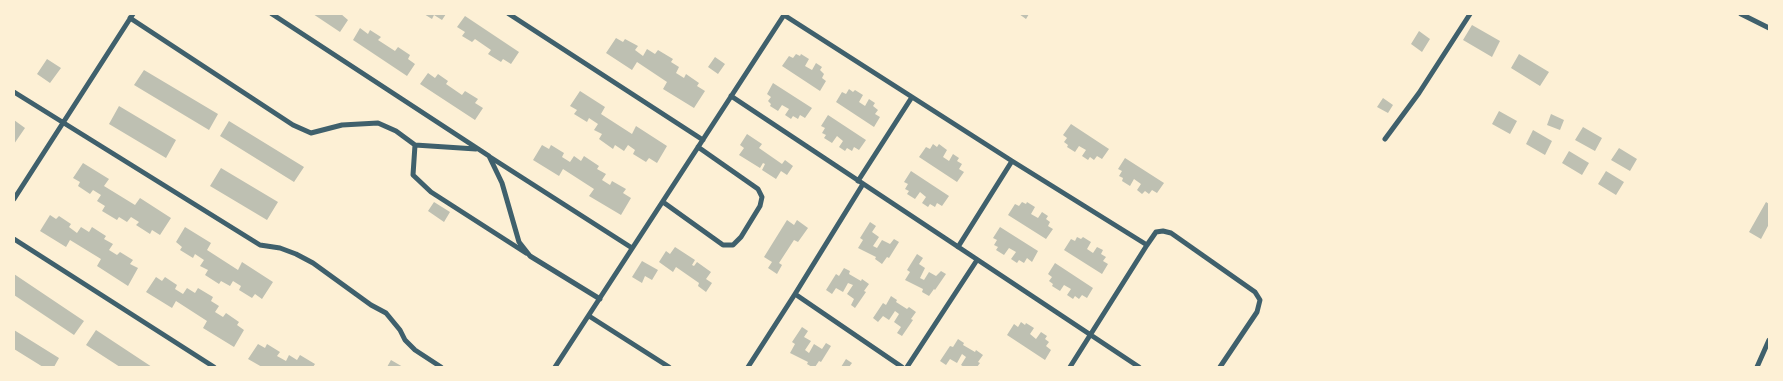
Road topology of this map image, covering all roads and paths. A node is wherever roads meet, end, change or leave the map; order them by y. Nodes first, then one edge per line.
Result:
1 (272, 14) edge
2 (509, 14) edge
3 (1470, 14) edge
4 (1741, 14) edge
5 (131, 16) edge
6 (1769, 28) edge
7 (14, 92) edge
8 (731, 96) junction
9 (912, 97) junction
10 (62, 123) junction
11 (1385, 138) dead end
12 (702, 140) junction
13 (415, 145) junction
14 (698, 147) junction
15 (478, 150) junction
16 (489, 156) junction
17 (1012, 161) junction
18 (858, 180) junction
19 (864, 184) junction
20 (14, 199) edge
21 (663, 202) junction
22 (14, 239) edge
23 (1147, 245) junction
24 (958, 247) junction
25 (632, 248) junction
26 (530, 256) junction
27 (977, 260) junction
28 (795, 294) junction
29 (600, 299) junction
30 (588, 316) junction
31 (1091, 336) junction
32 (1769, 340) edge
33 (214, 367) edge
34 (441, 367) edge
35 (556, 367) edge
36 (669, 367) edge
37 (748, 367) edge
38 (902, 367) edge
39 (907, 367) edge
40 (1070, 367) edge
41 (1139, 367) edge
42 (1220, 367) edge
43 (1757, 367) edge

1 - 15 street
2 - 12 street
3 - 11 street
4 - 6 street
5 - 10 street
5 - 13 street
7 - 10 street
8 - 9 street
8 - 12 street
8 - 18 street
9 - 17 street
9 - 18 street
10 - 20 street
10 - 34 street
12 - 14 street
13 - 15 street
13 - 26 street
14 - 21 street
14 - 21 street
15 - 16 street
16 - 25 street
16 - 26 street
17 - 23 street
17 - 24 street
18 - 19 street
19 - 24 street
19 - 28 street
21 - 25 street
22 - 33 street
23 - 31 street
23 - 42 street
24 - 27 street
25 - 29 street
26 - 29 street
27 - 31 street
27 - 39 street
28 - 37 street
28 - 38 street
29 - 30 street
30 - 35 street
30 - 36 street
31 - 40 street
31 - 41 street
32 - 43 street

